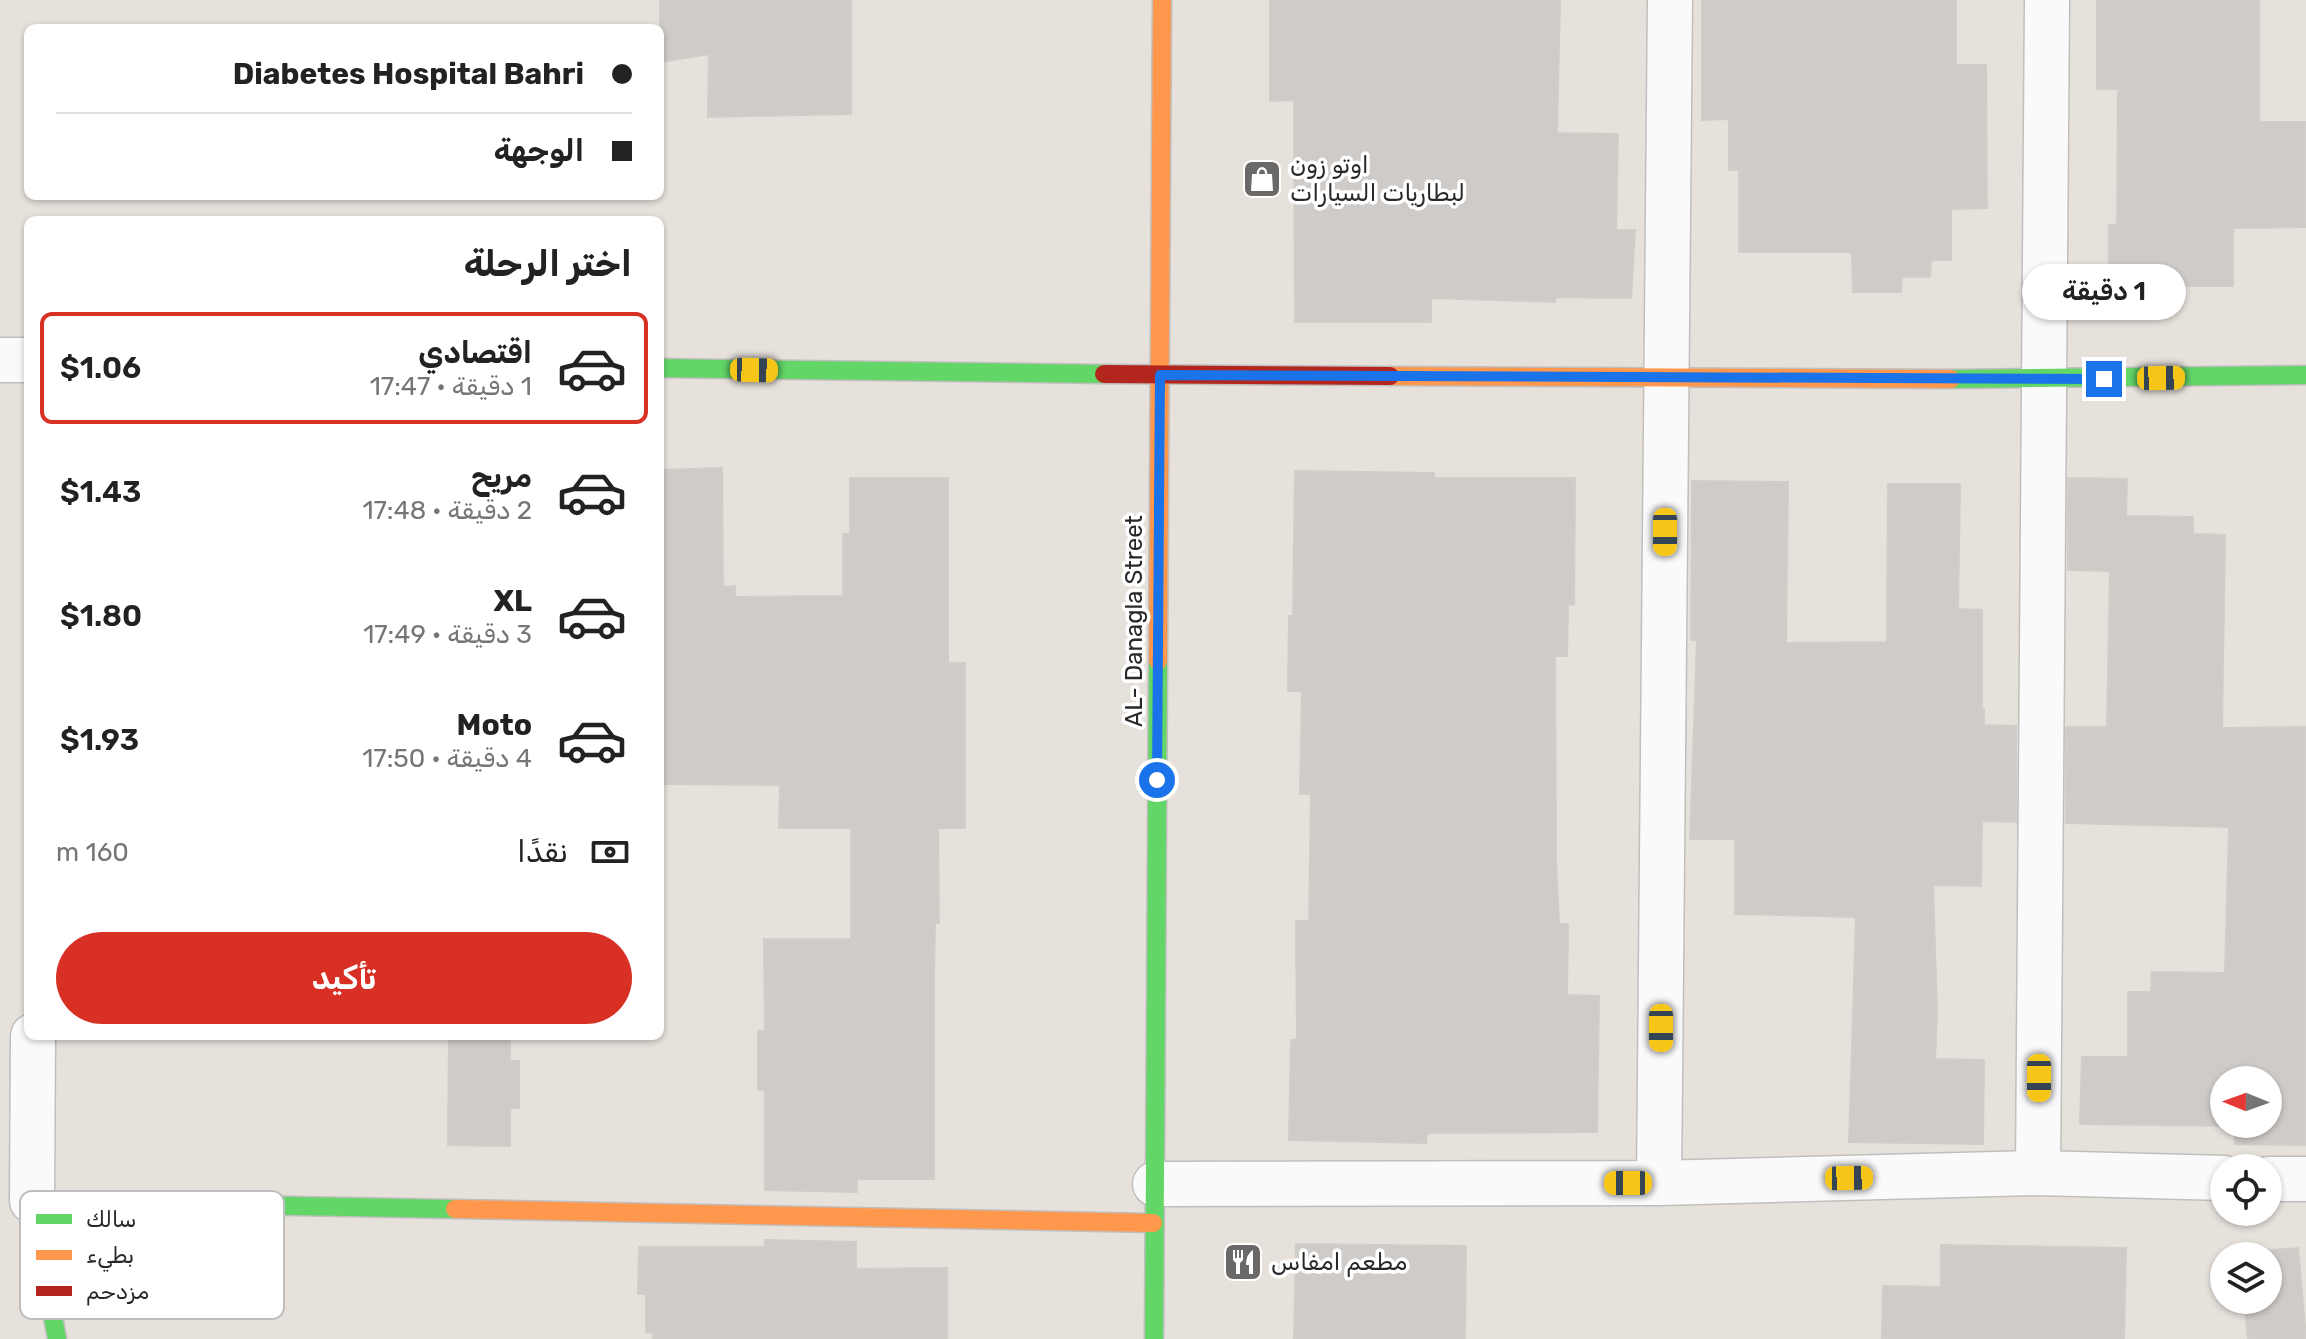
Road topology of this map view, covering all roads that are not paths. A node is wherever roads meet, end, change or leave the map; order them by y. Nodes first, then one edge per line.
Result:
1 (1162, 0) edge
2 (1670, 0) edge
3 (2047, 0) edge
4 (0, 360) edge
5 (24, 360) edge
6 (664, 368) edge
7 (1160, 375) junction
8 (2306, 375) edge
9 (1666, 377) junction
10 (2046, 380) junction
11 (33, 1040) edge
12 (2038, 1173) junction
13 (2210, 1178) edge
14 (2282, 1179) edge
15 (2306, 1179) edge
16 (1659, 1183) junction
17 (32, 1191) edge
18 (284, 1202) edge
19 (1154, 1204) junction
20 (53, 1319) edge
21 (57, 1339) edge
22 (1154, 1339) edge

1 - 7 street, AL- Danagla Street
2 - 9 street
3 - 10 street
4 - 5 street
6 - 7 street
7 - 9 street
7 - 19 street, AL- Danagla Street
8 - 10 street
9 - 10 street
9 - 16 street
10 - 12 street
11 - 17 street
12 - 13 street
12 - 16 street
14 - 15 street
16 - 19 street
18 - 19 street
19 - 22 street, AL- Danagla Street
20 - 21 street

